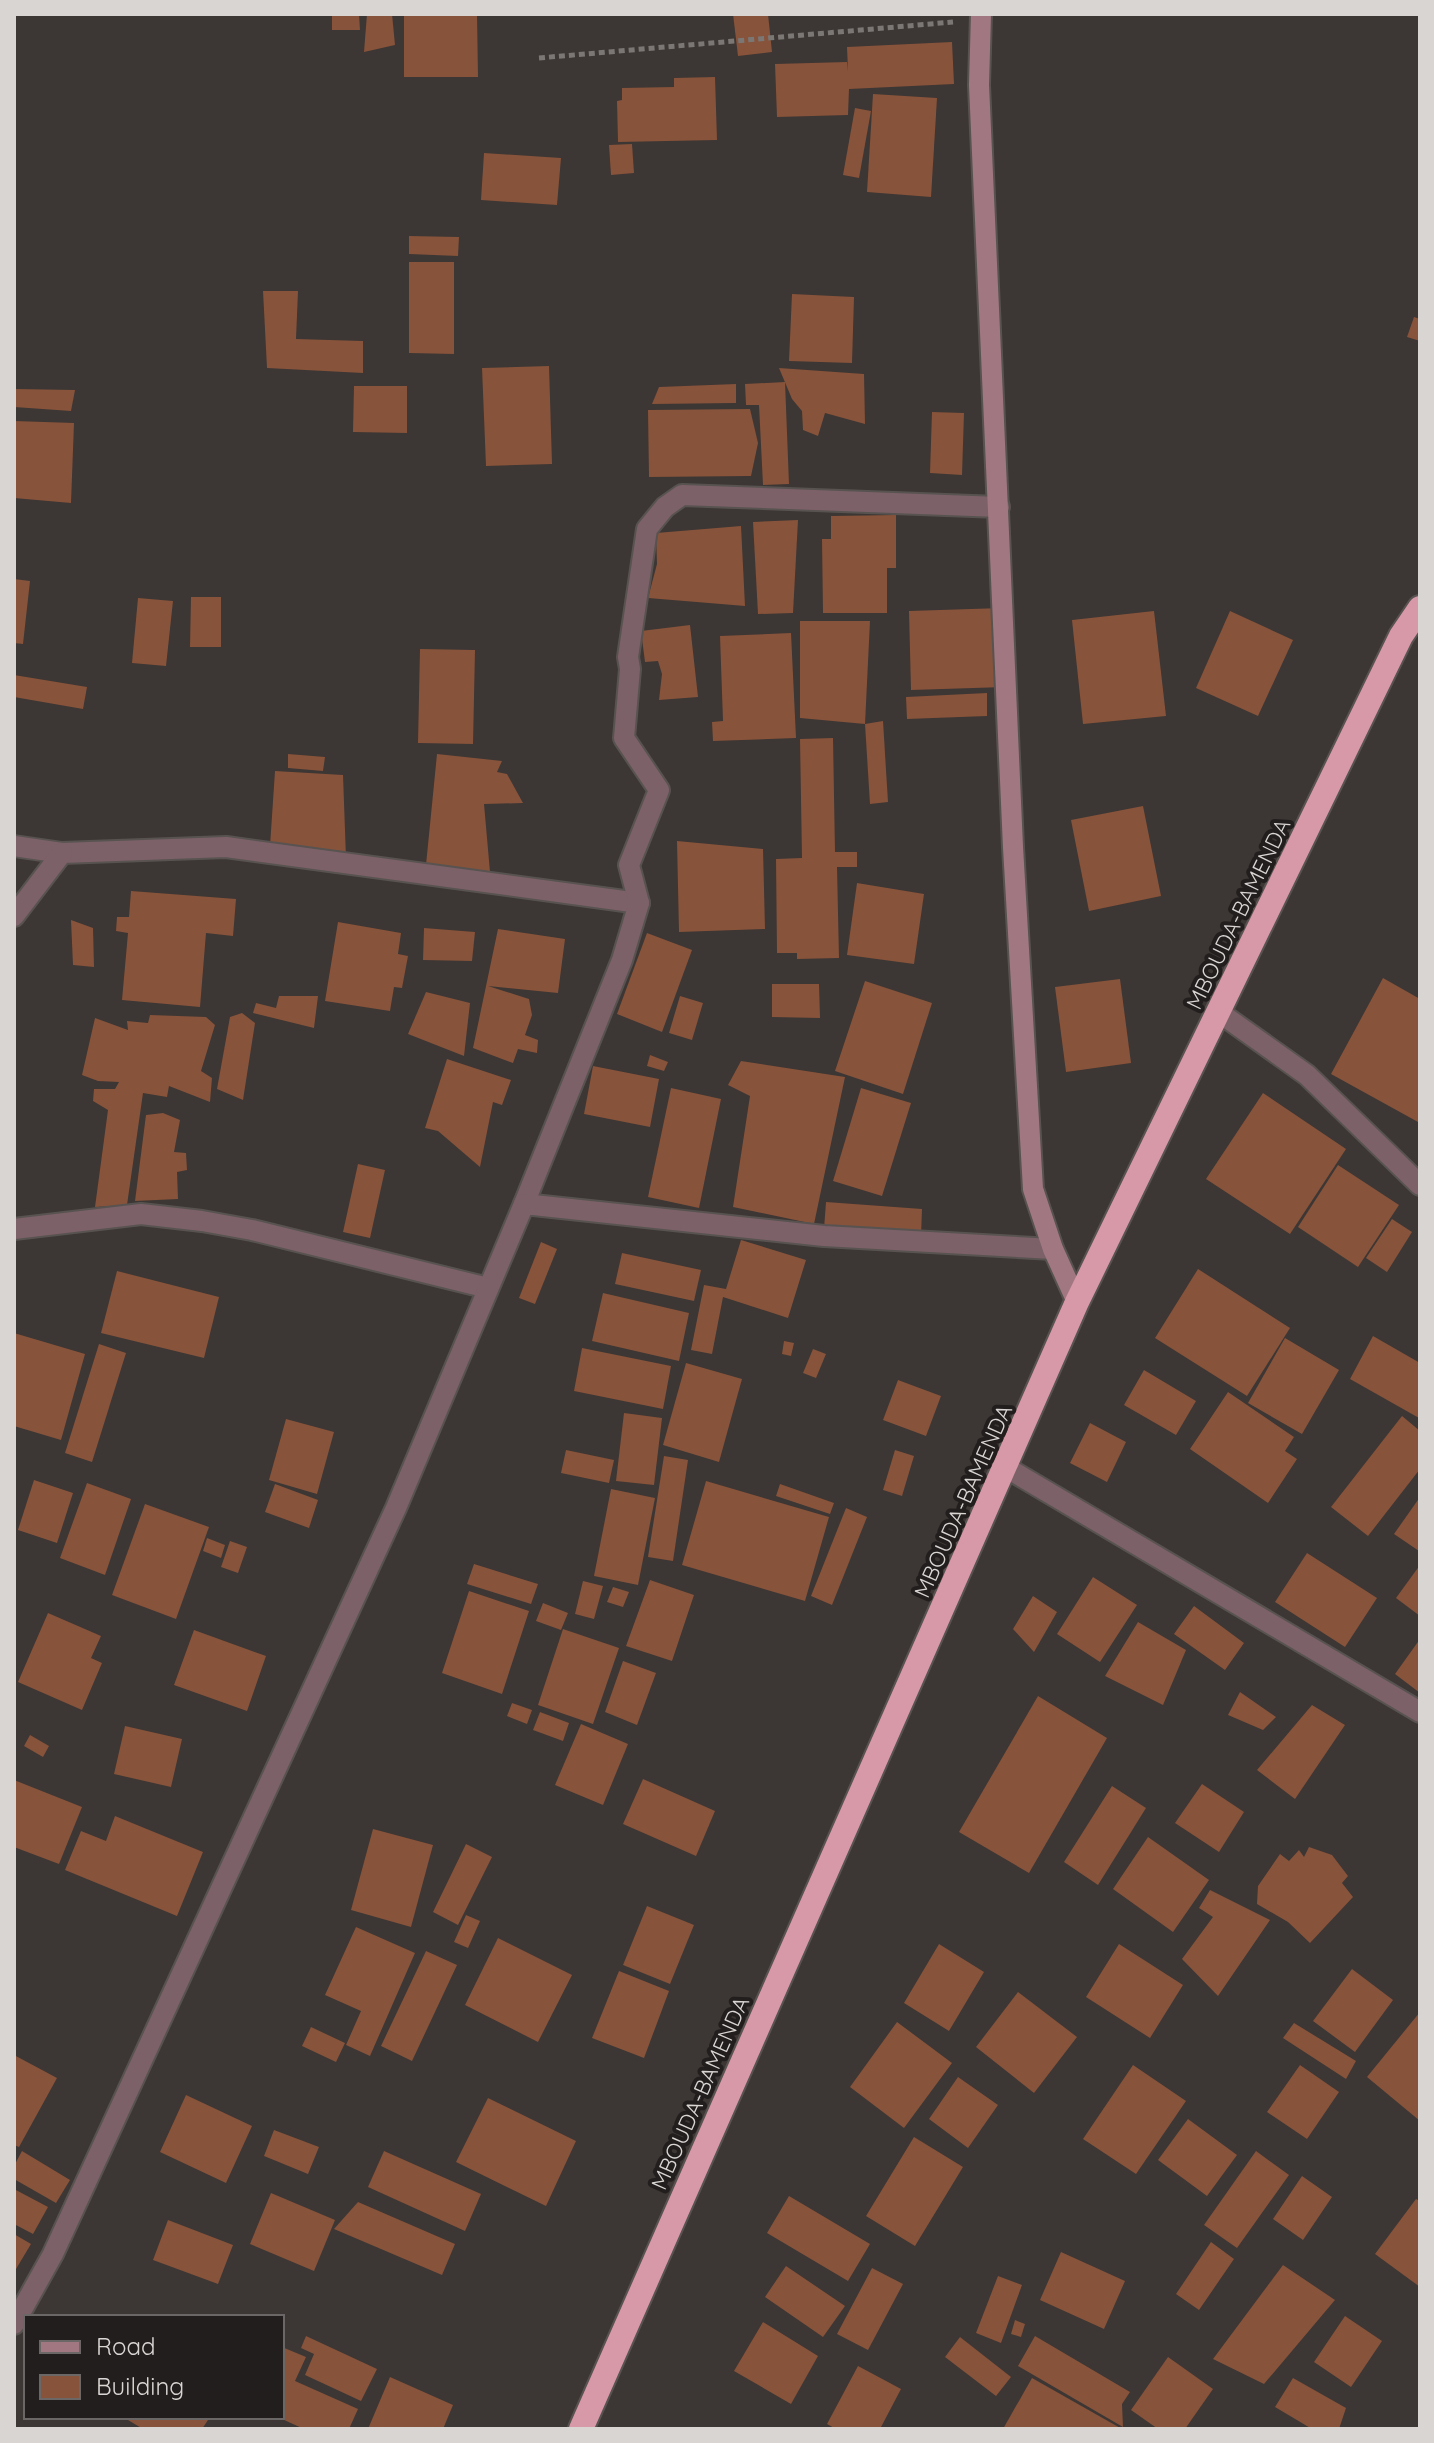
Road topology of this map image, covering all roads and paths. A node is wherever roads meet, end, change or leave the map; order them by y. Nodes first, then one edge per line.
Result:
1 (982, 17) edge
2 (539, 58) dead end
3 (999, 507) junction
4 (1420, 608) edge
5 (14, 846) edge
6 (62, 853) junction
7 (639, 903) junction
8 (14, 916) edge
9 (1220, 1013) junction
10 (1420, 1185) edge
11 (524, 1204) junction
12 (14, 1229) edge
13 (1053, 1249) junction
14 (488, 1288) junction
15 (1077, 1302) junction
16 (1007, 1468) junction
17 (1420, 1712) edge
18 (14, 2324) edge
19 (581, 2429) edge

1 - 2 path
1 - 3 street
3 - 7 street
3 - 13 street
4 - 9 highway, MBOUDA-BAMENDA
5 - 6 street
6 - 7 street
6 - 8 street
7 - 11 street
9 - 10 street
9 - 15 highway, MBOUDA-BAMENDA
11 - 13 street
11 - 14 street
12 - 14 street
13 - 15 street
14 - 18 street
15 - 16 highway, MBOUDA-BAMENDA
16 - 17 street
16 - 19 highway, MBOUDA-BAMENDA

